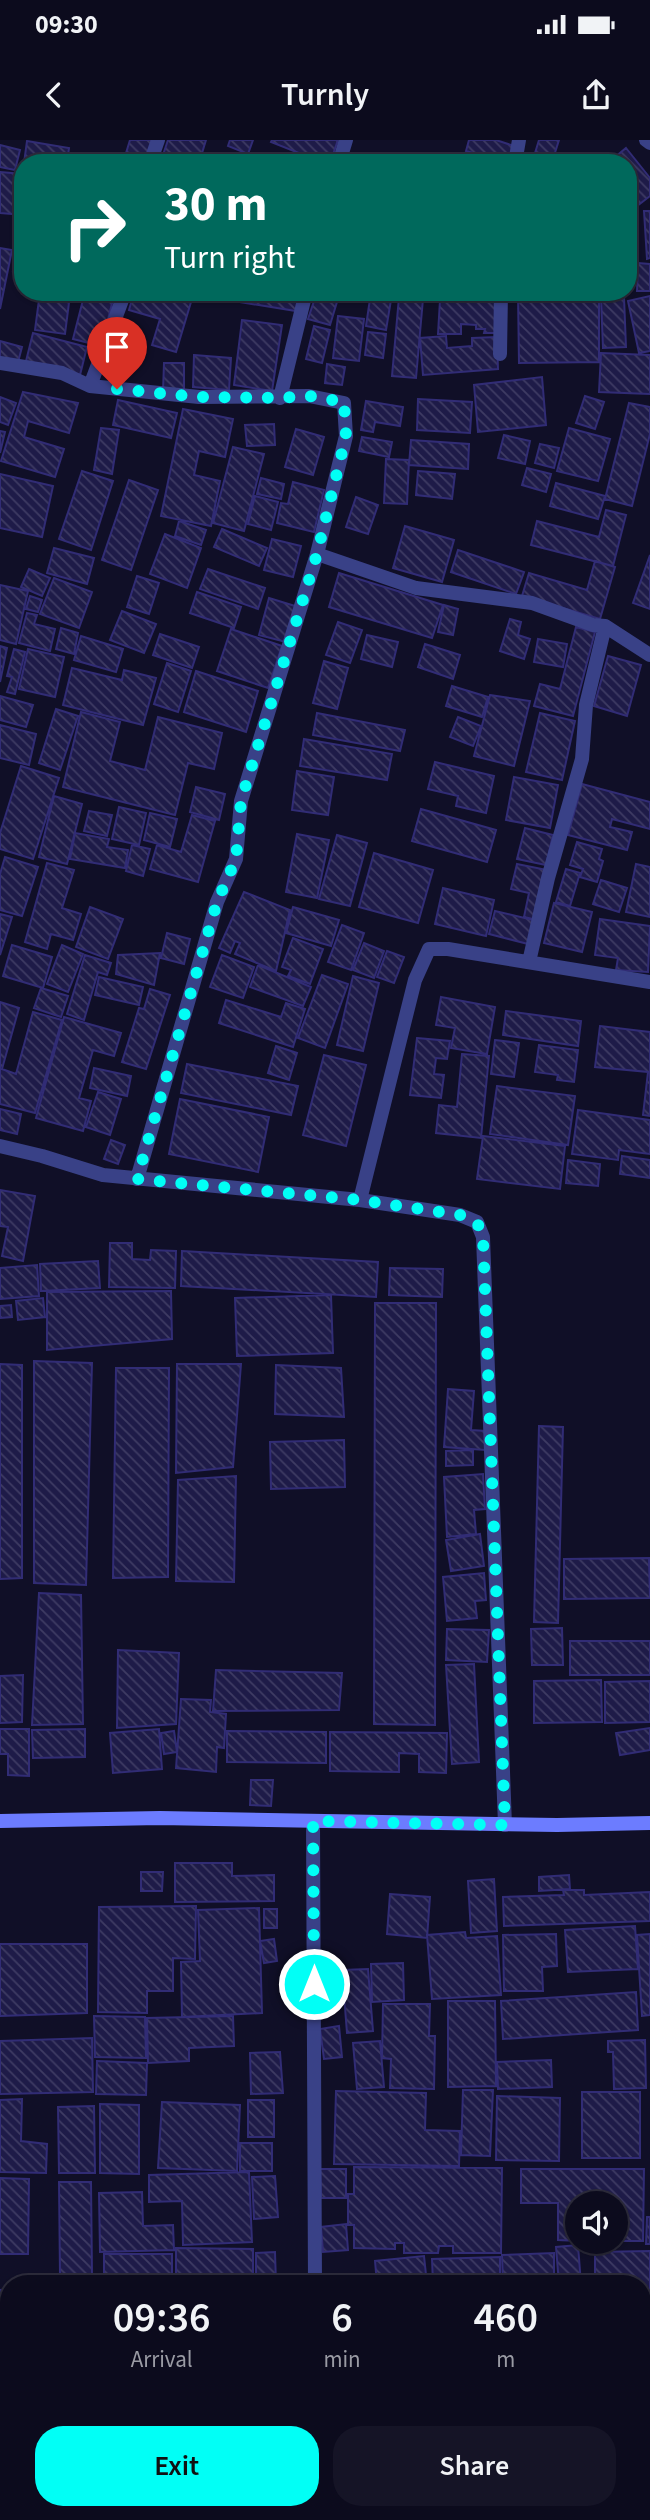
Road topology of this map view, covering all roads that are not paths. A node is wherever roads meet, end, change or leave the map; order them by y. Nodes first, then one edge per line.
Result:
1 (646, 140) edge
2 (650, 143) edge
3 (122, 301) edge
4 (304, 301) edge
5 (501, 301) edge
6 (499, 354) dead end
7 (0, 363) edge
8 (90, 386) junction
9 (280, 398) junction
10 (317, 554) junction
11 (605, 626) junction
12 (650, 655) edge
13 (529, 962) junction
14 (650, 982) edge
15 (0, 1146) edge
16 (137, 1179) junction
17 (360, 1200) junction
18 (0, 1821) edge
19 (313, 1821) junction
20 (650, 1822) edge
21 (505, 1825) junction
22 (315, 2275) edge

1 - 2 street
3 - 8 street
4 - 9 street
5 - 6 street
7 - 8 street
8 - 9 street
9 - 10 street
10 - 11 street
10 - 16 street
11 - 12 street
11 - 13 street
13 - 14 street
13 - 17 street
15 - 16 street
16 - 17 street
17 - 21 street
18 - 19 street
19 - 21 street
19 - 22 street
20 - 21 street

